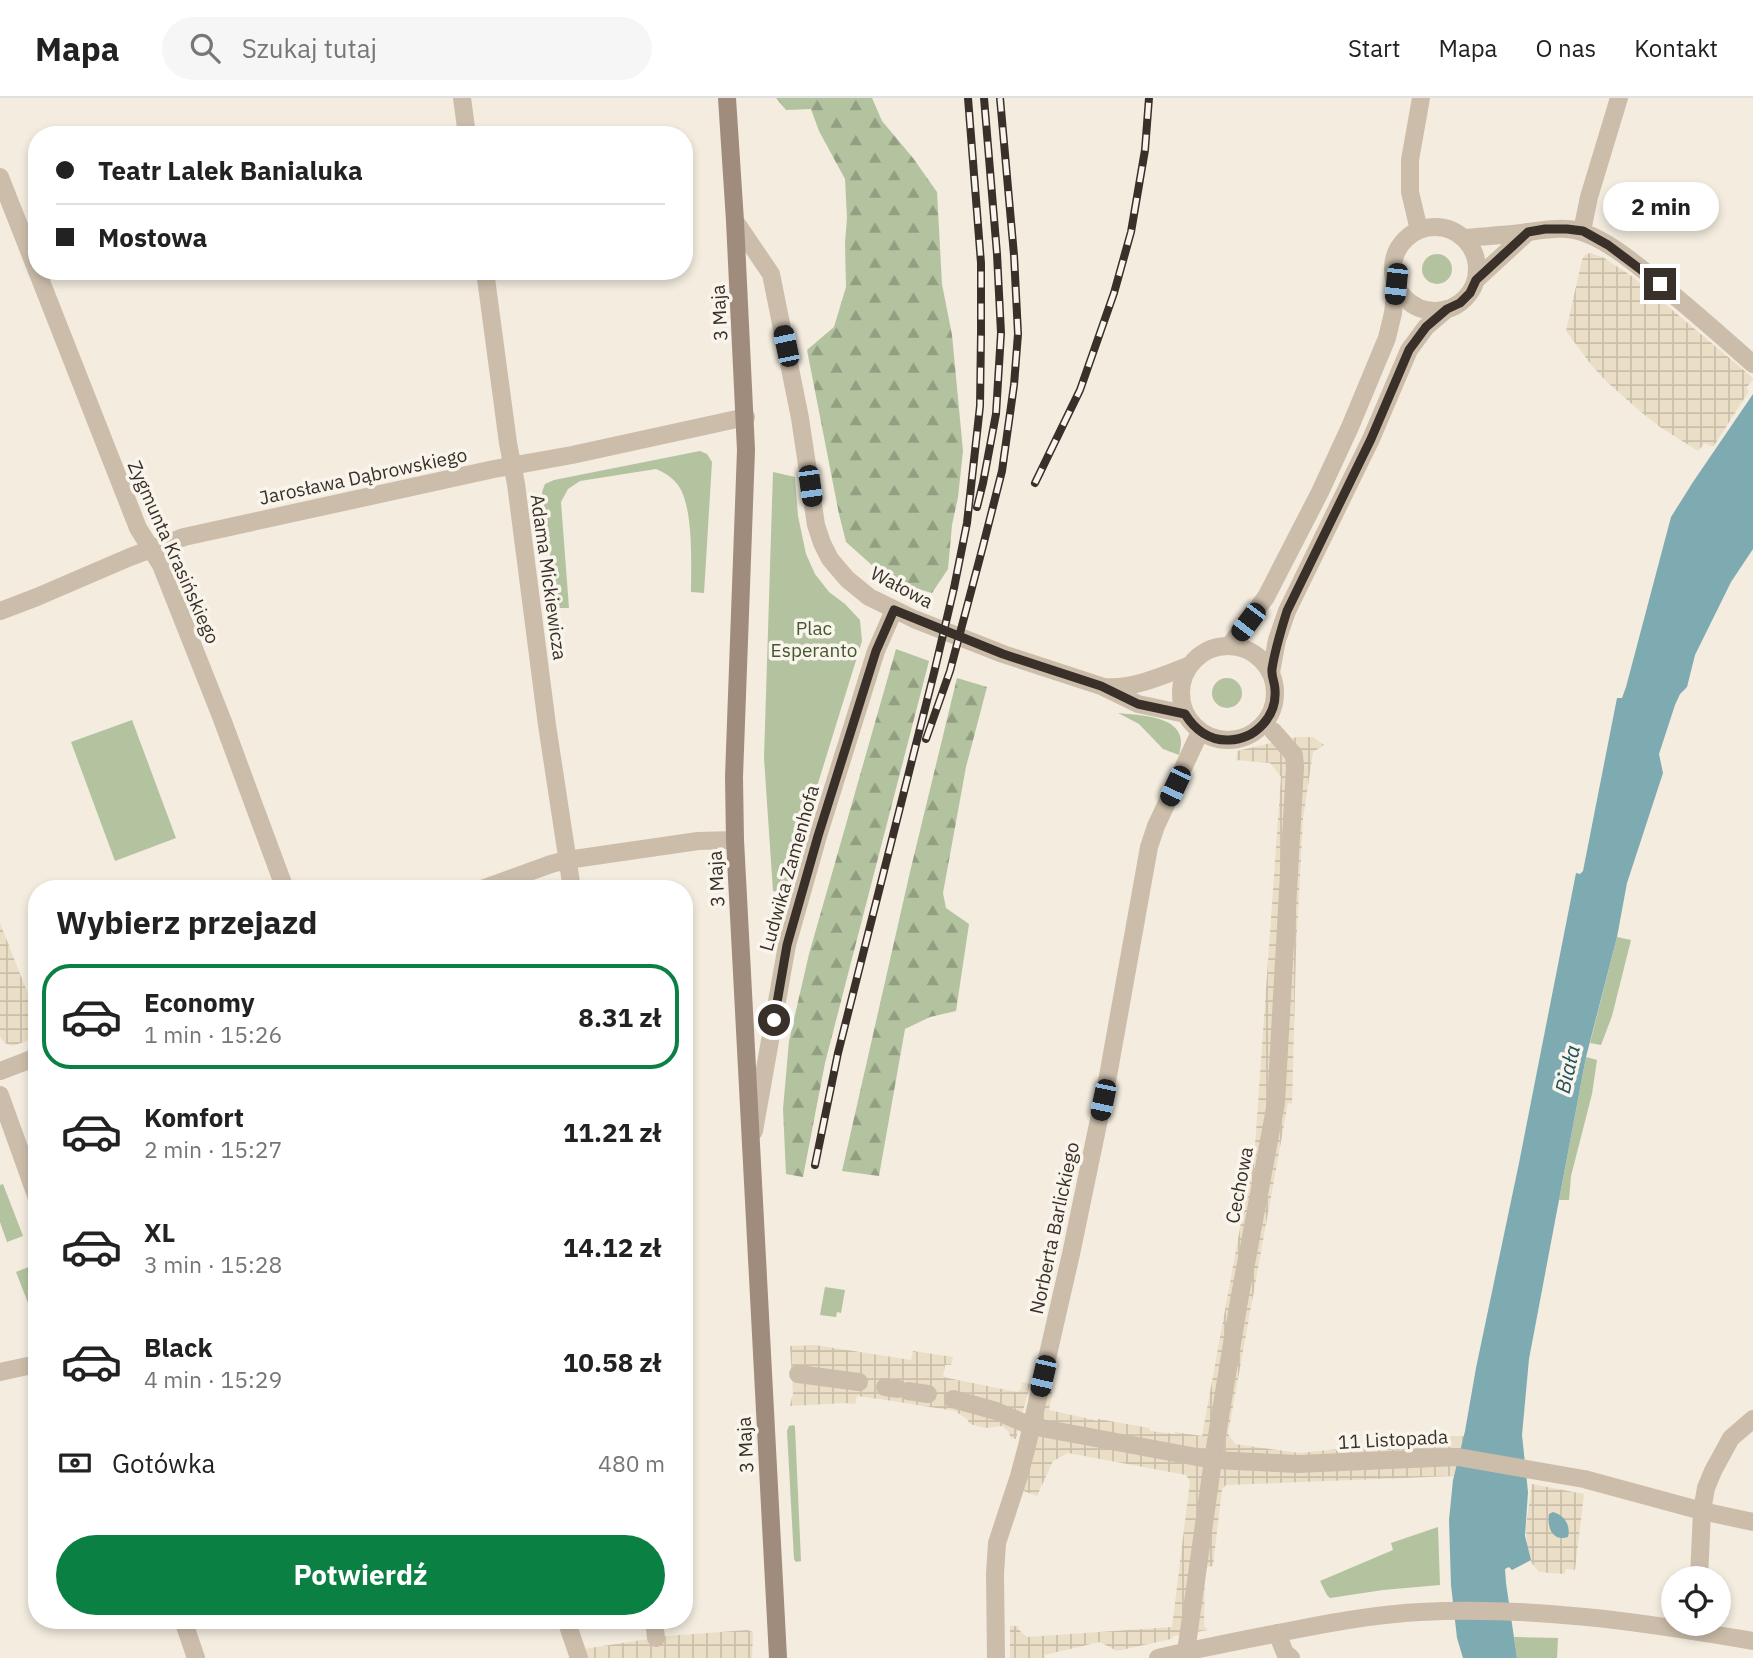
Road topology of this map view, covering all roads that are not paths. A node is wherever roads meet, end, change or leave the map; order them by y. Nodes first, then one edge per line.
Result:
1 (462, 98) edge
2 (727, 98) edge
3 (1421, 98) edge
4 (1619, 98) edge
5 (466, 126) edge
6 (0, 177) edge
7 (735, 221) junction
8 (1419, 230) junction
9 (1583, 231) junction
10 (1528, 232) junction
11 (1465, 238) junction
12 (28, 248) edge
13 (41, 280) edge
14 (486, 280) edge
15 (1476, 280) junction
16 (1396, 284) junction
17 (1447, 309) junction
18 (1753, 364) edge
19 (746, 417) junction
20 (512, 465) junction
21 (150, 549) junction
22 (894, 610) junction
23 (0, 611) edge
24 (1230, 645) junction
25 (1188, 666) junction
26 (1271, 672) junction
27 (1101, 686) junction
28 (1185, 714) junction
29 (1273, 731) dead end
30 (1200, 732) junction
31 (735, 840) junction
32 (568, 860) junction
33 (282, 880) edge
34 (506, 880) edge
35 (571, 880) edge
36 (28, 1060) edge
37 (0, 1071) edge
38 (0, 1095) edge
39 (752, 1144) junction
40 (28, 1173) edge
41 (28, 1366) edge
42 (0, 1372) edge
43 (798, 1374) dead end
44 (1753, 1419) edge
45 (1031, 1426) junction
46 (1213, 1460) junction
47 (1702, 1511) junction
48 (1753, 1522) edge
49 (1700, 1566) edge
50 (1661, 1625) edge
51 (186, 1629) edge
52 (569, 1629) edge
53 (1277, 1633) junction
54 (1731, 1636) edge
55 (1753, 1641) edge
56 (1186, 1652) junction
57 (196, 1658) edge
58 (579, 1658) edge
59 (778, 1658) edge
60 (996, 1658) edge
61 (1158, 1658) edge
62 (1291, 1658) edge

1 - 5 street
2 - 7 main road, 3 Maja
3 - 8 street
4 - 9 street
6 - 12 street, Zygmunta Krasińskiego
7 - 19 main road, 3 Maja
7 - 22 street, Wałowa
8 - 11 street
8 - 16 street
9 - 10 street
9 - 18 street
10 - 11 street
10 - 15 street
11 - 15 street
13 - 21 street, Zygmunta Krasińskiego
14 - 20 street, Adama Mickiewicza
15 - 17 street
16 - 17 street
16 - 24 street
17 - 26 street
19 - 20 street, Jarosława Dąbrowskiego
19 - 31 main road, 3 Maja
20 - 21 street, Jarosława Dąbrowskiego
20 - 32 street, Adama Mickiewicza
21 - 23 street, Jarosława Dąbrowskiego
21 - 33 street, Zygmunta Krasińskiego
22 - 27 street, Wałowa
22 - 39 street, Ludwika Zamenhofa
24 - 25 street
24 - 26 street
25 - 27 street, Wałowa
25 - 28 street
26 - 30 street
27 - 28 street, Wałowa
28 - 30 street
29 - 46 street, Cechowa
30 - 45 street, Norberta Barlickiego
31 - 32 street
31 - 39 main road, 3 Maja
32 - 34 street
32 - 35 street, Adama Mickiewicza
36 - 37 street
38 - 40 street
39 - 59 main road, 3 Maja
41 - 42 street
43 - 45 street, 11 Listopada
44 - 47 street
45 - 46 street, 11 Listopada
45 - 60 street, Norberta Barlickiego
46 - 47 street, 11 Listopada
46 - 56 street, Cechowa
47 - 48 street, 11 Listopada
47 - 49 street
50 - 53 street
51 - 57 street
52 - 58 street
53 - 56 street
53 - 62 street
54 - 55 street
56 - 61 street

